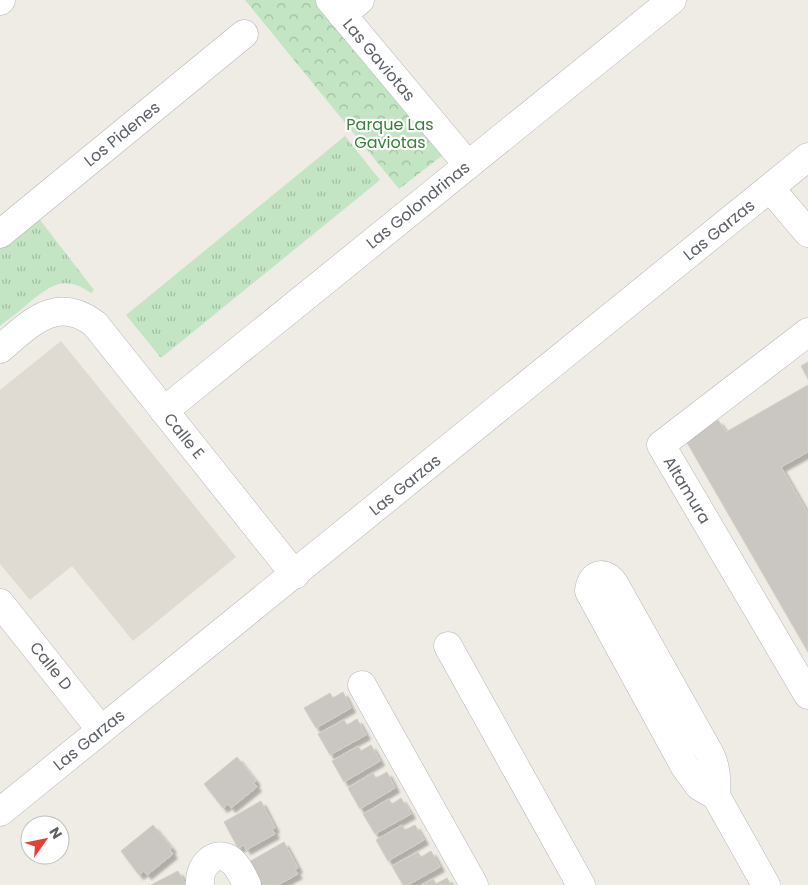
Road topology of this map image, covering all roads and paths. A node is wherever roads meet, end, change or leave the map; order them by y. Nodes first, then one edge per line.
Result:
1 (672, 0) edge
2 (344, 5) edge
3 (244, 34) dead end
4 (808, 157) edge
5 (468, 165) junction
6 (770, 188) junction
7 (808, 233) edge
8 (0, 234) edge
9 (808, 332) edge
10 (0, 349) edge
11 (164, 411) junction
12 (295, 575) junction
13 (0, 603) edge
14 (448, 646) dead end
15 (362, 685) dead end
16 (808, 695) edge
17 (102, 730) junction
18 (716, 796) junction
19 (0, 812) edge
20 (200, 885) edge
21 (247, 885) edge
22 (474, 885) edge
23 (581, 885) edge
24 (766, 885) edge

1 - 5 street, Las Golondrinas
2 - 5 street, Las Gaviotas
3 - 8 street, Los Pidenes
4 - 6 street, Las Garzas
5 - 11 street, Las Golondrinas
6 - 7 street
6 - 12 street, Las Garzas
9 - 16 street, Altamura
10 - 11 street, Calle E
11 - 12 street, Calle E
12 - 17 street, Las Garzas
13 - 17 street, Calle D
14 - 23 street
15 - 22 street
17 - 19 street, Las Garzas
18 - 18 street
18 - 24 street
20 - 21 street

